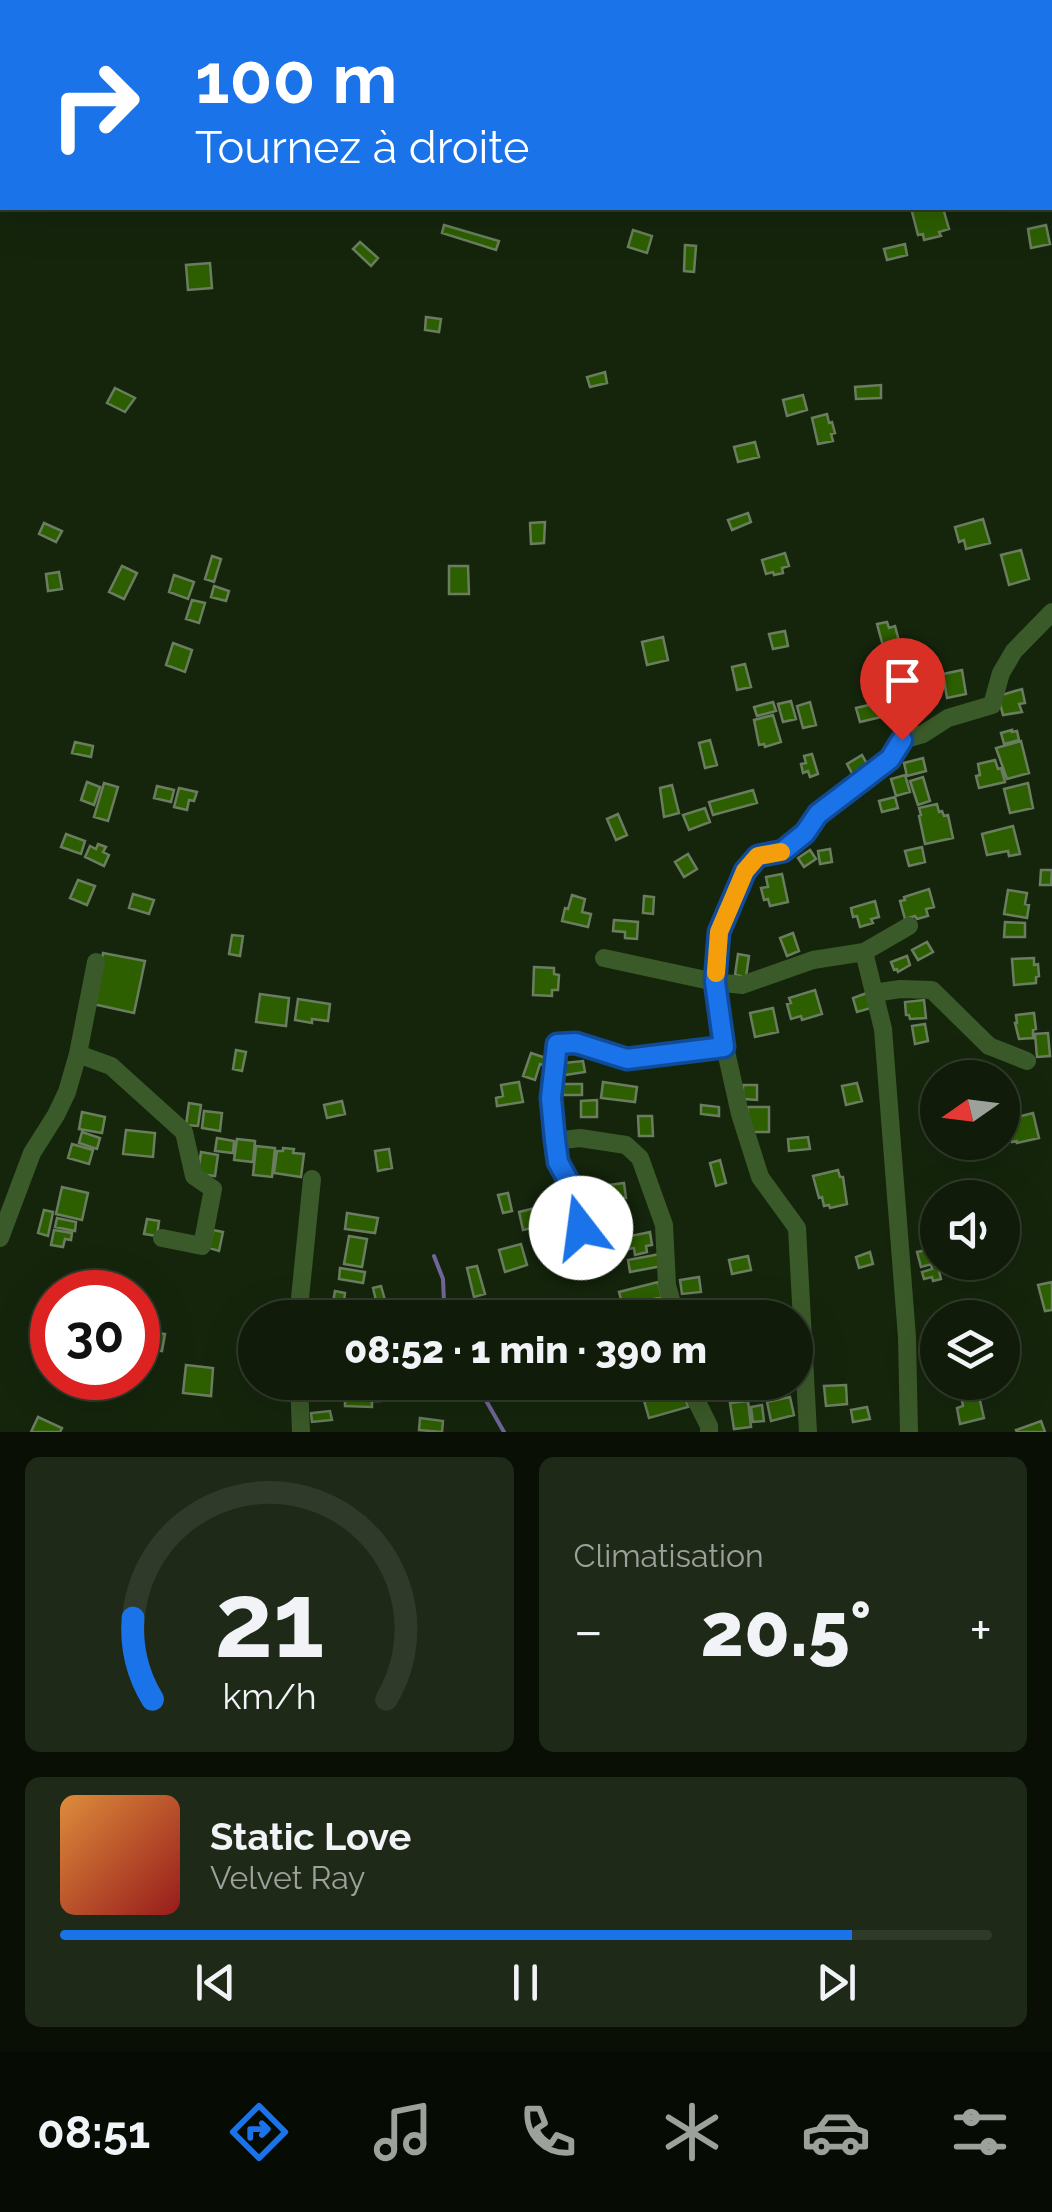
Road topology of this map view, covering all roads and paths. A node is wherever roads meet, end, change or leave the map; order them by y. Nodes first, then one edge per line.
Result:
1 (1052, 612) edge
2 (909, 926) dead end
3 (864, 952) junction
4 (604, 958) dead end
5 (96, 962) dead end
6 (715, 982) junction
7 (874, 993) junction
8 (724, 1047) junction
9 (78, 1054) junction
10 (1026, 1060) dead end
11 (555, 1140) junction
12 (312, 1180) dead end
13 (0, 1238) edge
14 (162, 1238) dead end
15 (595, 1246) dead end
16 (300, 1300) edge
17 (671, 1300) edge
18 (300, 1400) edge
19 (696, 1400) edge
20 (301, 1432) edge
21 (710, 1432) edge
22 (808, 1432) edge
23 (908, 1432) edge

1 - 6 street
2 - 3 street
3 - 6 street
3 - 7 street
4 - 6 street
5 - 9 street
6 - 8 street
7 - 10 street
7 - 23 street
8 - 11 street
8 - 22 street
9 - 13 street
9 - 14 street
11 - 15 street
11 - 17 street
12 - 16 street
18 - 20 street
19 - 21 street

